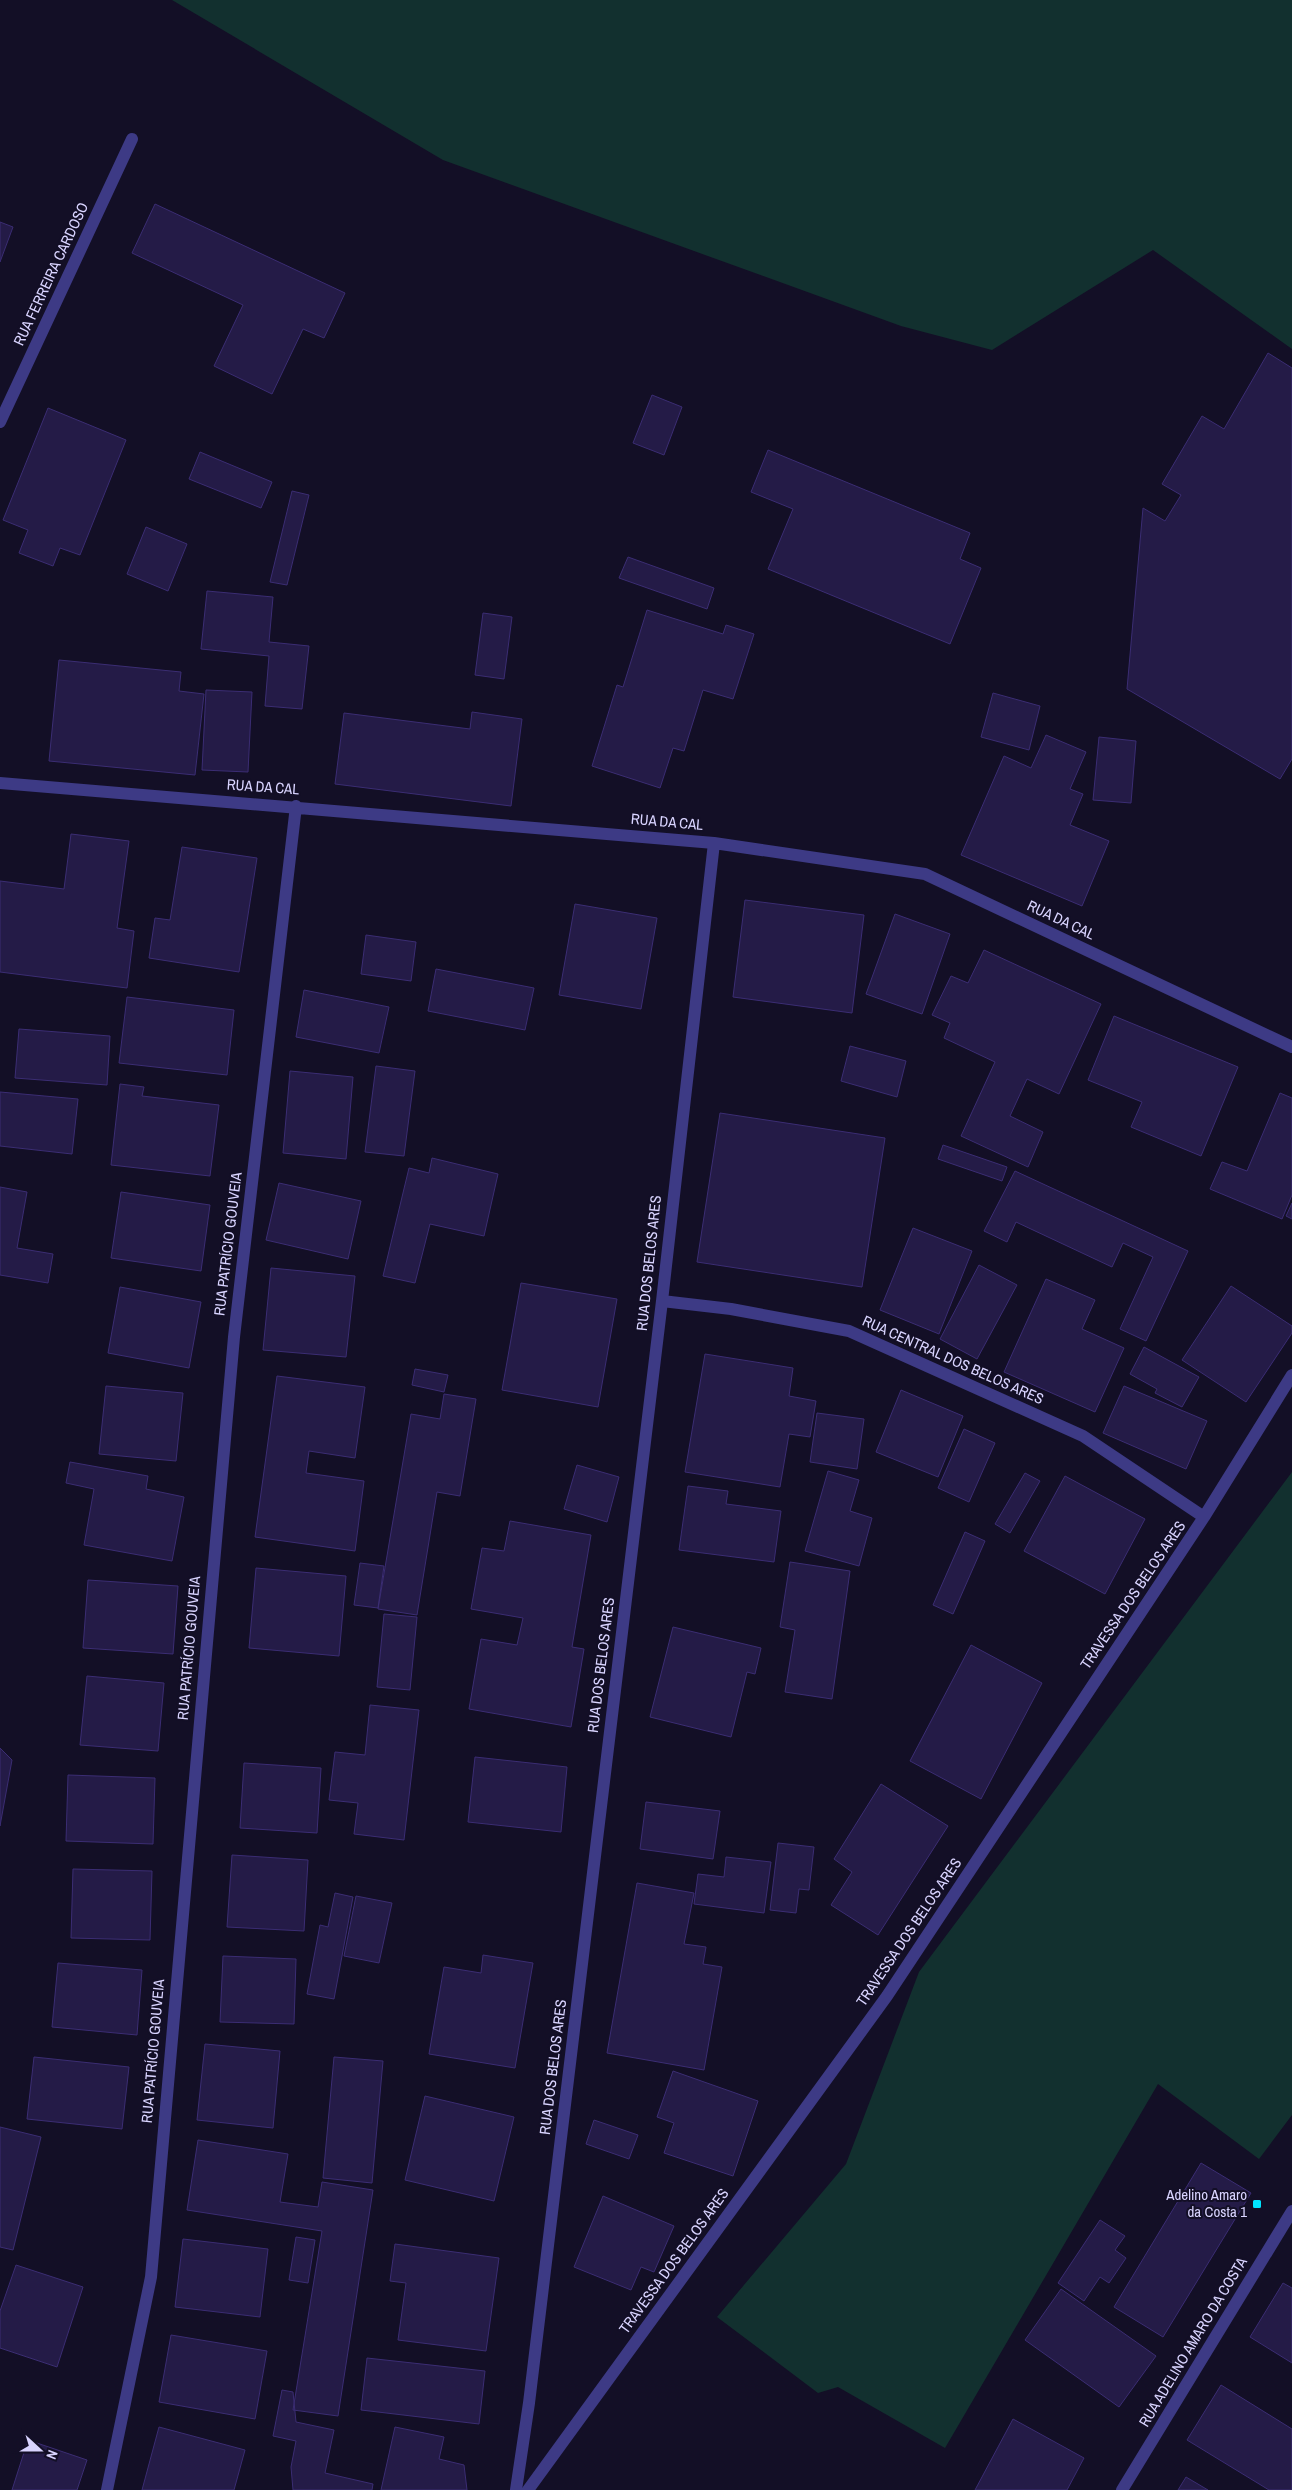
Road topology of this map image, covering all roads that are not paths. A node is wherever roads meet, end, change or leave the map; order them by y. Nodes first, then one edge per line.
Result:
1 (132, 139) dead end
2 (0, 422) edge
3 (0, 783) edge
4 (296, 806) junction
5 (714, 843) junction
6 (1292, 1047) edge
7 (662, 1301) junction
8 (1292, 1375) edge
9 (1204, 1517) junction
10 (1292, 2211) edge
11 (107, 2490) edge
12 (516, 2490) edge
13 (528, 2490) edge
14 (1122, 2490) edge

1 - 2 street, RUA FERREIRA CARDOSO
3 - 4 street, RUA DA CAL
4 - 5 street, RUA DA CAL
4 - 11 street, RUA PATRÍCIO GOUVEIA
5 - 6 street, RUA DA CAL
5 - 7 street, RUA DOS BELOS ARES
7 - 9 street, RUA CENTRAL DOS BELOS ARES
7 - 12 street, RUA DOS BELOS ARES
8 - 9 street, TRAVESSA DOS BELOS ARES
9 - 13 street, TRAVESSA DOS BELOS ARES
10 - 14 street, RUA ADELINO AMARO DA COSTA

